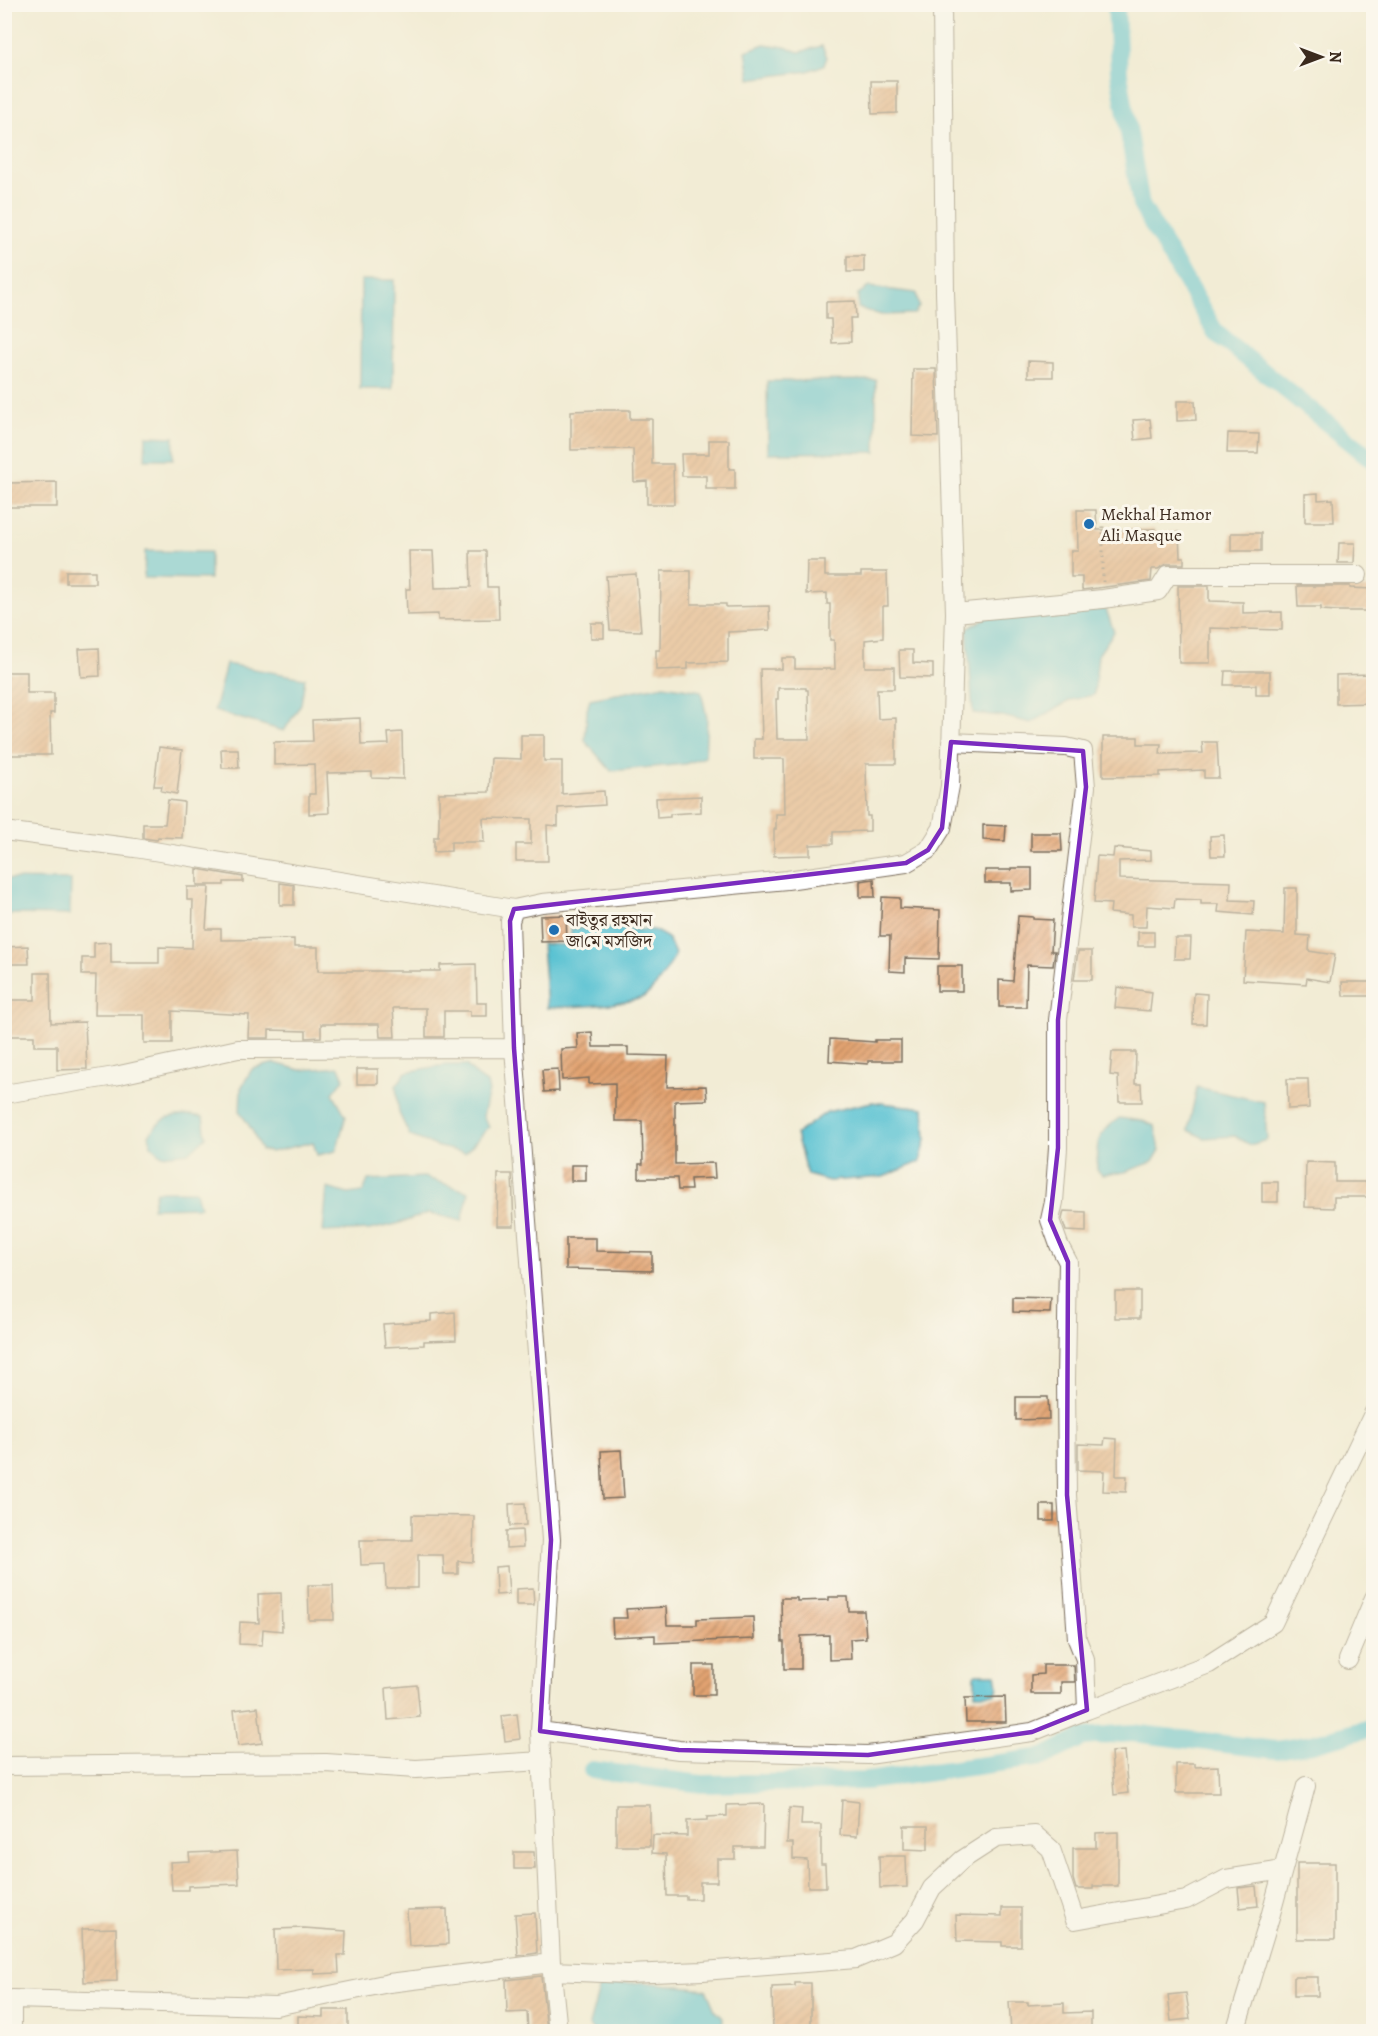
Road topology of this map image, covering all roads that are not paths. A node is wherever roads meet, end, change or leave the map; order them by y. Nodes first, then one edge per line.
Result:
1 (942, 4) edge
2 (1358, 575) dead end
3 (955, 613) junction
4 (951, 742) junction
5 (4, 831) edge
6 (514, 909) junction
7 (514, 1048) junction
8 (4, 1094) edge
9 (1374, 1412) edge
10 (1374, 1598) edge
11 (1348, 1660) dead end
12 (1087, 1710) junction
13 (540, 1731) junction
14 (542, 1761) junction
15 (4, 1766) edge
16 (1306, 1786) dead end
17 (1283, 1870) junction
18 (552, 1967) junction
19 (12, 2031) edge
20 (558, 2031) edge
21 (1235, 2031) edge

1 - 3 street
2 - 3 street
3 - 4 street
4 - 6 street
4 - 12 street
5 - 6 street
6 - 7 street
7 - 8 street
7 - 13 street
9 - 12 street
10 - 11 street
12 - 13 street
13 - 14 street
14 - 15 street
14 - 18 street
16 - 17 street
17 - 18 street
17 - 21 street
18 - 19 street
18 - 20 street

